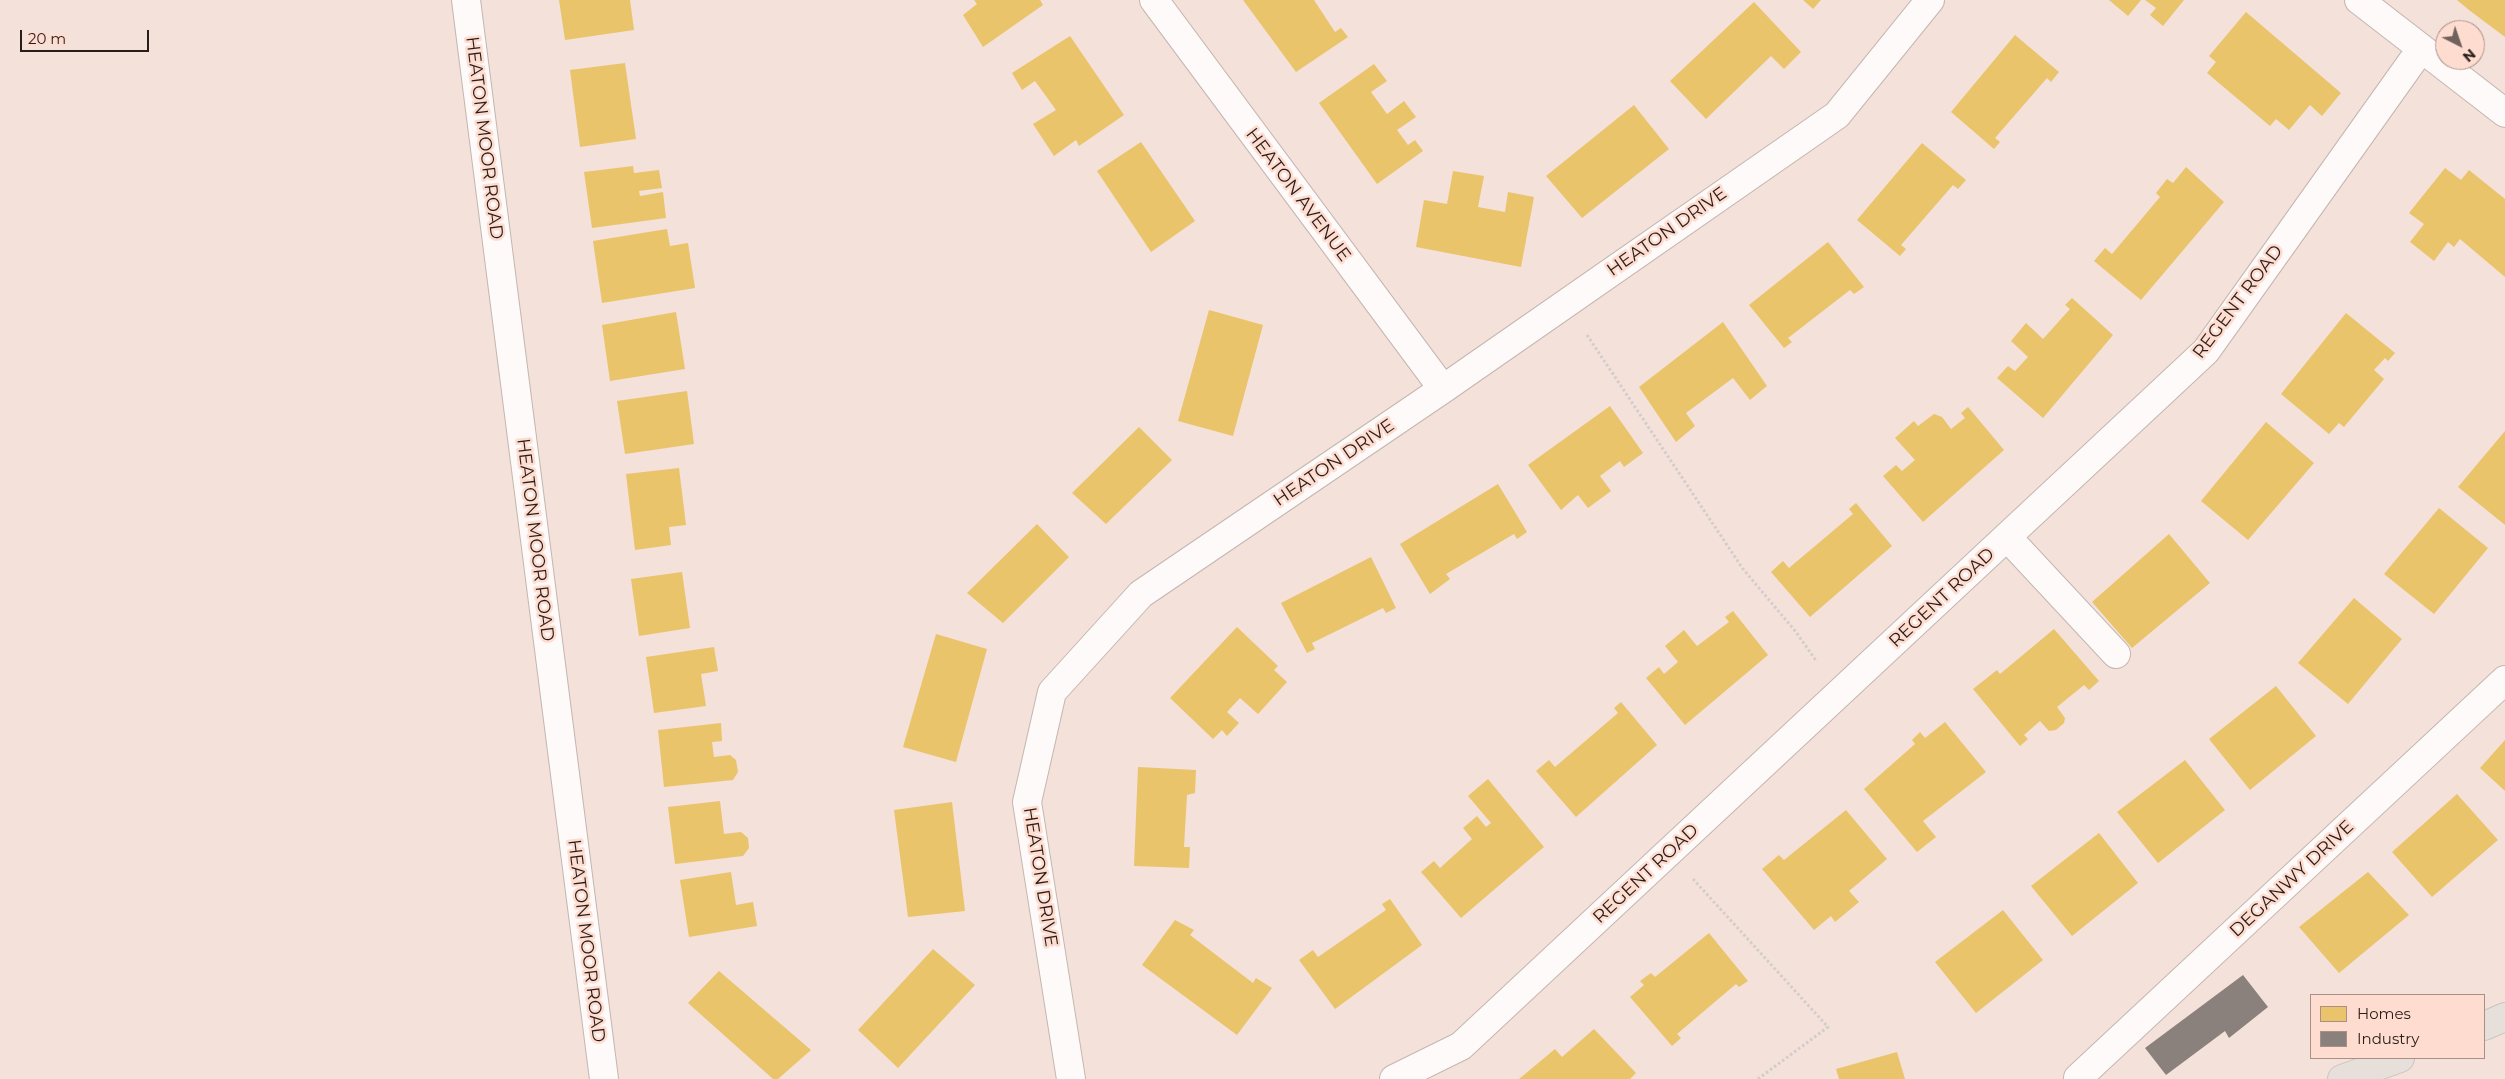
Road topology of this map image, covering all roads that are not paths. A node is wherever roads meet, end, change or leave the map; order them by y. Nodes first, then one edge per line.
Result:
1 (466, 0) edge
2 (1154, 0) edge
3 (1930, 0) edge
4 (2359, 0) edge
5 (2421, 49) junction
6 (2505, 113) edge
7 (1443, 389) junction
8 (2007, 537) junction
9 (2116, 654) dead end
10 (2505, 680) edge
11 (2505, 1017) edge
12 (2485, 1026) edge
13 (2397, 1059) edge
14 (2078, 1078) dead end
15 (604, 1079) edge
16 (1071, 1079) edge
17 (1394, 1079) edge
18 (2342, 1079) edge

1 - 15 street, HEATON MOOR ROAD
2 - 7 street, HEATON AVENUE
3 - 7 street, HEATON DRIVE
4 - 5 street
5 - 6 street
5 - 8 street, REGENT ROAD
7 - 16 street, HEATON DRIVE
8 - 9 street
8 - 17 street, REGENT ROAD
10 - 14 street, DEGANWY DRIVE
11 - 12 main road
13 - 18 main road

